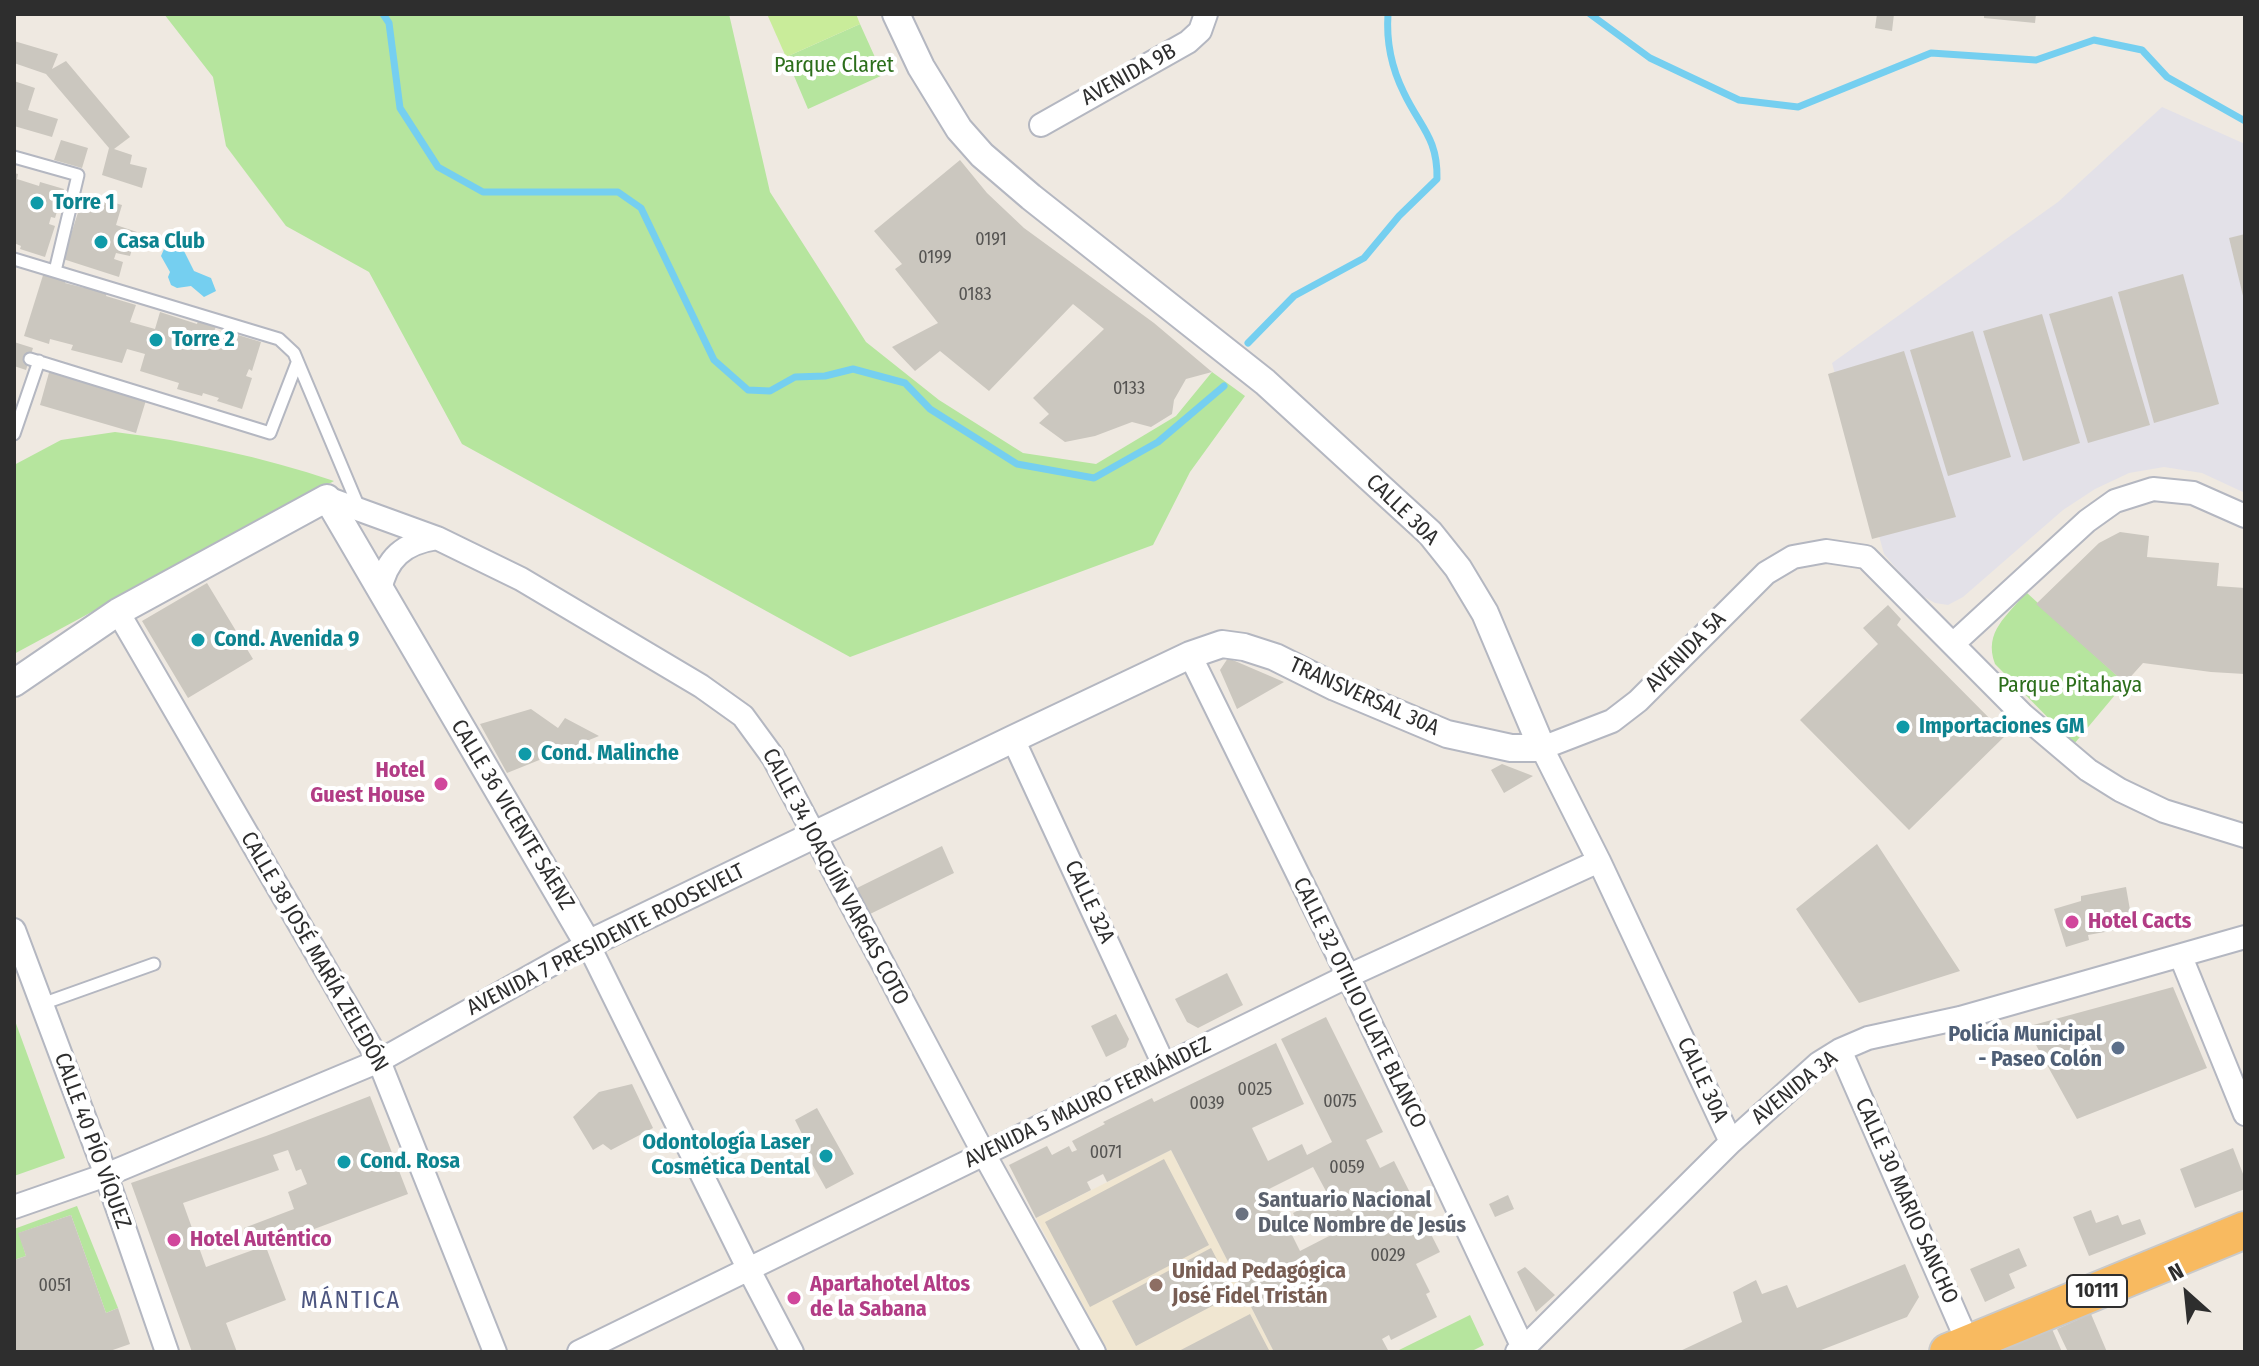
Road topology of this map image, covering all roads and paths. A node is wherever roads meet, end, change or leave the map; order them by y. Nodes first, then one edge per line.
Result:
1 (896, 14) edge
2 (1206, 14) edge
3 (1041, 125) dead end
4 (14, 157) edge
5 (14, 259) edge
6 (55, 271) junction
7 (297, 363) junction
8 (14, 434) edge
9 (327, 498) junction
10 (360, 510) junction
11 (2245, 516) edge
12 (437, 538) junction
13 (380, 591) junction
14 (118, 612) junction
15 (1953, 644) junction
16 (1190, 655) junction
17 (14, 683) edge
18 (1013, 739) junction
19 (1542, 748) junction
20 (814, 835) junction
21 (2245, 836) edge
22 (1599, 861) junction
23 (14, 930) edge
24 (2245, 937) edge
25 (588, 944) junction
26 (2181, 957) junction
27 (154, 964) dead end
28 (1348, 976) junction
29 (42, 1004) junction
30 (1840, 1050) junction
31 (379, 1061) junction
32 (1164, 1065) junction
33 (2245, 1114) edge
34 (1731, 1142) junction
35 (984, 1154) junction
36 (106, 1175) junction
37 (14, 1207) edge
38 (2245, 1230) edge
39 (749, 1270) junction
40 (1963, 1349) edge
41 (1521, 1351) edge
42 (167, 1352) edge
43 (495, 1352) edge
44 (579, 1352) edge
45 (792, 1352) edge
46 (1094, 1352) edge

1 - 19 street, CALLE 30A
2 - 3 street, AVENIDA 9B
4 - 6 lane
5 - 6 lane
6 - 7 lane
7 - 8 lane
7 - 10 lane
9 - 10 street, CALLE 34 JOAQUÍN VARGAS COTO
9 - 13 street, CALLE 36 VICENTE SÁENZ
9 - 14 street
10 - 12 street, CALLE 34 JOAQUÍN VARGAS COTO
11 - 15 street
12 - 13 street
12 - 20 street, CALLE 34 JOAQUÍN VARGAS COTO
13 - 25 street, CALLE 36 VICENTE SÁENZ
14 - 17 street
14 - 31 street, CALLE 38 JOSÉ MARÍA ZELEDÓN
15 - 19 street, AVENIDA 5A
15 - 21 street
16 - 18 street, AVENIDA 7 PRESIDENTE ROOSEVELT
16 - 19 street, TRANSVERSAL 30A
16 - 28 street, CALLE 32 OTILIO ULATE BLANCO
18 - 20 street, AVENIDA 7 PRESIDENTE ROOSEVELT
18 - 32 street, CALLE 32A
19 - 22 street, CALLE 30A
20 - 25 street, AVENIDA 7 PRESIDENTE ROOSEVELT
20 - 35 street, CALLE 34 JOAQUÍN VARGAS COTO
22 - 28 street, AVENIDA 5 MAURO FERNÁNDEZ
22 - 34 street, CALLE 30A
23 - 29 street, CALLE 40 PÍO VÍQUEZ
24 - 26 street, AVENIDA 3A
25 - 31 street, AVENIDA 7 PRESIDENTE ROOSEVELT
25 - 39 street, CALLE 36 VICENTE SÁENZ
26 - 30 street, AVENIDA 3A
26 - 33 street
27 - 29 lane
28 - 32 street, AVENIDA 5 MAURO FERNÁNDEZ
28 - 41 street, CALLE 32 OTILIO ULATE BLANCO
29 - 36 street, CALLE 40 PÍO VÍQUEZ
30 - 34 street, AVENIDA 3A
30 - 40 street, CALLE 30 MARIO SANCHO
31 - 36 street, AVENIDA 7 PRESIDENTE ROOSEVELT
31 - 43 street, CALLE 38 JOSÉ MARÍA ZELEDÓN
32 - 35 street, AVENIDA 5 MAURO FERNÁNDEZ
34 - 41 street, AVENIDA 3A
35 - 39 street, AVENIDA 5 MAURO FERNÁNDEZ
35 - 46 street, CALLE 34 JOAQUÍN VARGAS COTO
36 - 37 street, AVENIDA 7 PRESIDENTE ROOSEVELT
36 - 42 street, CALLE 40 PÍO VÍQUEZ
38 - 40 highway, 10111
39 - 44 street, AVENIDA 5 MAURO FERNÁNDEZ
39 - 45 street, CALLE 36 VICENTE SÁENZ

